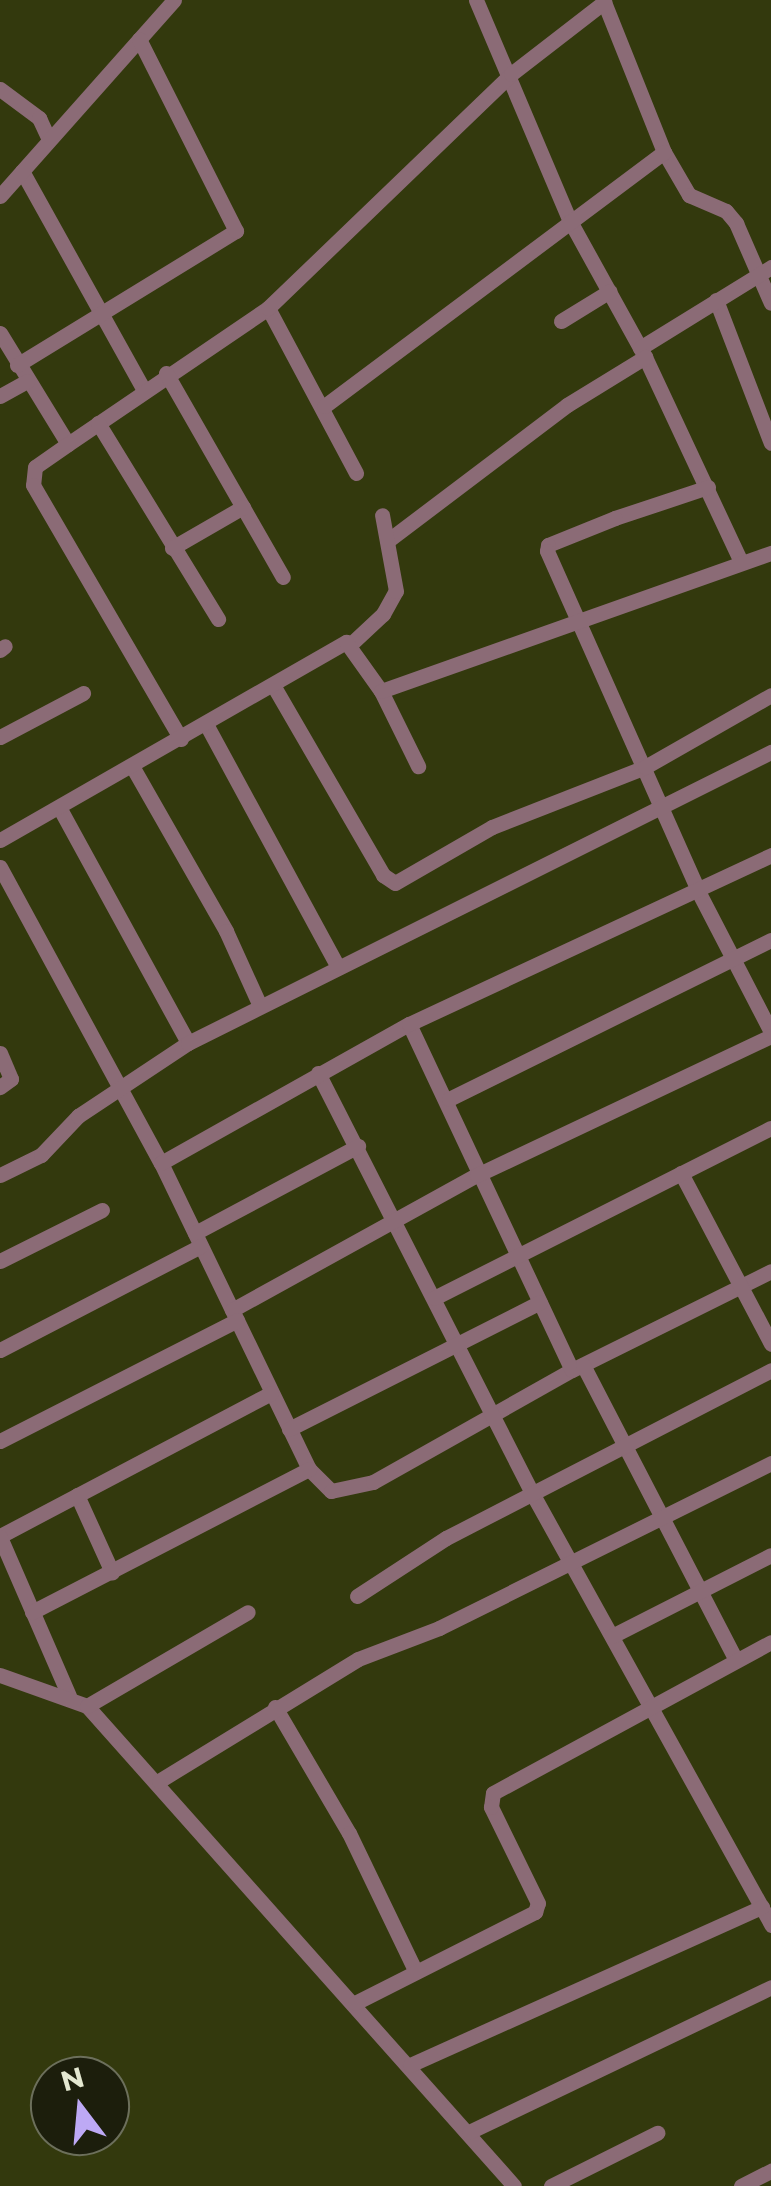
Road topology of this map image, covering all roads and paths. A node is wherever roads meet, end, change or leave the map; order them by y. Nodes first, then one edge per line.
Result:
1 (174, 0) edge
2 (476, 0) edge
3 (604, 1) edge
4 (139, 39) junction
5 (511, 74) junction
6 (0, 90) edge
7 (49, 139) junction
8 (664, 152) junction
9 (22, 171) junction
10 (0, 196) edge
11 (570, 222) junction
12 (771, 267) edge
13 (756, 276) junction
14 (610, 291) junction
15 (716, 300) junction
16 (771, 303) edge
17 (268, 308) junction
18 (102, 312) junction
19 (561, 320) dead end
20 (0, 333) edge
21 (643, 352) junction
22 (17, 364) junction
23 (166, 373) junction
24 (28, 380) junction
25 (144, 390) junction
26 (0, 396) edge
27 (325, 406) junction
28 (98, 423) junction
29 (771, 443) edge
30 (68, 444) junction
31 (356, 474) dead end
32 (708, 487) junction
33 (243, 507) junction
34 (382, 515) dead end
35 (390, 539) junction
36 (172, 548) junction
37 (771, 553) edge
38 (741, 562) junction
39 (283, 577) dead end
40 (218, 618) dead end
41 (577, 620) junction
42 (353, 642) junction
43 (273, 684) junction
44 (381, 691) junction
45 (82, 693) dead end
46 (771, 694) edge
47 (206, 724) junction
48 (0, 736) edge
49 (181, 739) junction
50 (771, 752) edge
51 (132, 766) junction
52 (418, 766) dead end
53 (646, 767) junction
54 (58, 807) junction
55 (665, 809) junction
56 (0, 840) edge
57 (771, 855) edge
58 (0, 867) edge
59 (699, 892) junction
60 (771, 940) edge
61 (732, 960) junction
62 (338, 967) junction
63 (260, 1006) junction
64 (409, 1024) junction
65 (771, 1034) edge
66 (188, 1044) junction
67 (0, 1052) edge
68 (318, 1073) junction
69 (0, 1087) edge
70 (120, 1090) junction
71 (449, 1099) junction
72 (771, 1128) edge
73 (358, 1146) junction
74 (161, 1162) junction
75 (681, 1173) junction
76 (0, 1175) edge
77 (478, 1175) junction
78 (102, 1210) dead end
79 (395, 1222) junction
80 (198, 1240) junction
81 (519, 1259) junction
82 (0, 1261) edge
83 (771, 1271) edge
84 (741, 1288) junction
85 (434, 1298) junction
86 (540, 1302) junction
87 (235, 1315) junction
88 (456, 1341) junction
89 (771, 1344) edge
90 (0, 1350) edge
91 (577, 1368) junction
92 (771, 1370) edge
93 (271, 1393) junction
94 (492, 1413) junction
95 (289, 1429) junction
96 (0, 1442) edge
97 (624, 1446) junction
98 (771, 1462) edge
99 (309, 1470) junction
100 (532, 1493) junction
101 (77, 1495) junction
102 (659, 1516) junction
103 (0, 1537) edge
104 (771, 1555) edge
105 (568, 1560) junction
106 (112, 1572) junction
107 (699, 1590) junction
108 (357, 1596) dead end
109 (32, 1612) junction
110 (248, 1612) dead end
111 (612, 1636) junction
112 (771, 1642) edge
113 (736, 1660) junction
114 (0, 1675) edge
115 (69, 1696) junction
116 (652, 1704) junction
117 (88, 1706) junction
118 (274, 1707) junction
119 (159, 1781) junction
120 (762, 1907) junction
121 (771, 1926) edge
122 (416, 1972) junction
123 (771, 1987) edge
124 (356, 2003) junction
125 (410, 2065) junction
126 (469, 2132) junction
127 (658, 2134) dead end
128 (771, 2171) edge
129 (514, 2186) edge
130 (550, 2186) edge
131 (741, 2186) edge

1 - 4 street
2 - 5 street
3 - 5 street
3 - 8 street
4 - 7 street
4 - 18 street
5 - 11 street
5 - 17 street
6 - 7 street
7 - 9 street
8 - 11 street
8 - 13 street
9 - 10 street
9 - 18 street
11 - 14 street
11 - 27 street
12 - 13 street
13 - 15 street
13 - 16 street
14 - 19 street
14 - 21 street
15 - 21 street
15 - 29 street
17 - 23 street
17 - 27 street
18 - 22 street
18 - 25 street
20 - 22 street
21 - 32 street
21 - 35 street
22 - 24 street
23 - 25 street
23 - 33 street
24 - 26 street
24 - 30 street
25 - 28 street
27 - 31 street
28 - 30 street
28 - 36 street
30 - 49 street
32 - 38 street
32 - 41 street
33 - 36 street
33 - 39 street
34 - 35 street
35 - 42 street
36 - 40 street
37 - 38 street
38 - 41 street
41 - 44 street
41 - 53 street
42 - 43 street
42 - 44 street
43 - 47 street
43 - 53 street
44 - 52 street
45 - 48 street
46 - 53 street
47 - 49 street
47 - 62 street
49 - 51 street
50 - 55 street
51 - 54 street
51 - 63 street
53 - 55 street
54 - 56 street
54 - 66 street
55 - 59 street
55 - 62 street
57 - 59 street
58 - 70 street
59 - 61 street
59 - 64 street
60 - 61 street
61 - 65 street
61 - 71 street
62 - 63 street
63 - 66 street
64 - 68 street
64 - 71 street
65 - 77 street
66 - 70 street
67 - 69 street
68 - 73 street
68 - 74 street
70 - 74 street
70 - 76 street
71 - 77 street
72 - 75 street
73 - 79 street
73 - 80 street
74 - 80 street
75 - 81 street
75 - 84 street
77 - 79 street
77 - 81 street
78 - 82 street
79 - 85 street
79 - 87 street
80 - 87 street
80 - 90 street
81 - 85 street
81 - 86 street
83 - 84 street
84 - 89 street
84 - 91 street
85 - 88 street
86 - 88 street
86 - 91 street
87 - 93 street
87 - 96 street
88 - 94 street
88 - 95 street
91 - 94 street
91 - 97 street
92 - 97 street
93 - 95 street
93 - 101 street
94 - 99 street
94 - 100 street
95 - 99 street
97 - 100 street
97 - 102 street
98 - 102 street
99 - 106 street
100 - 105 street
100 - 108 street
101 - 103 street
101 - 106 street
102 - 105 street
102 - 107 street
103 - 109 street
104 - 107 street
105 - 111 street
105 - 118 street
106 - 109 street
107 - 111 street
107 - 113 street
109 - 115 street
110 - 117 street
111 - 116 street
112 - 113 street
113 - 116 street
114 - 115 street
115 - 117 street
116 - 120 street
116 - 122 street
117 - 119 street
118 - 119 street
118 - 122 street
119 - 124 street
120 - 121 street
120 - 125 street
122 - 124 street
123 - 126 street
124 - 125 street
125 - 126 street
126 - 129 street
127 - 130 street
128 - 131 street

